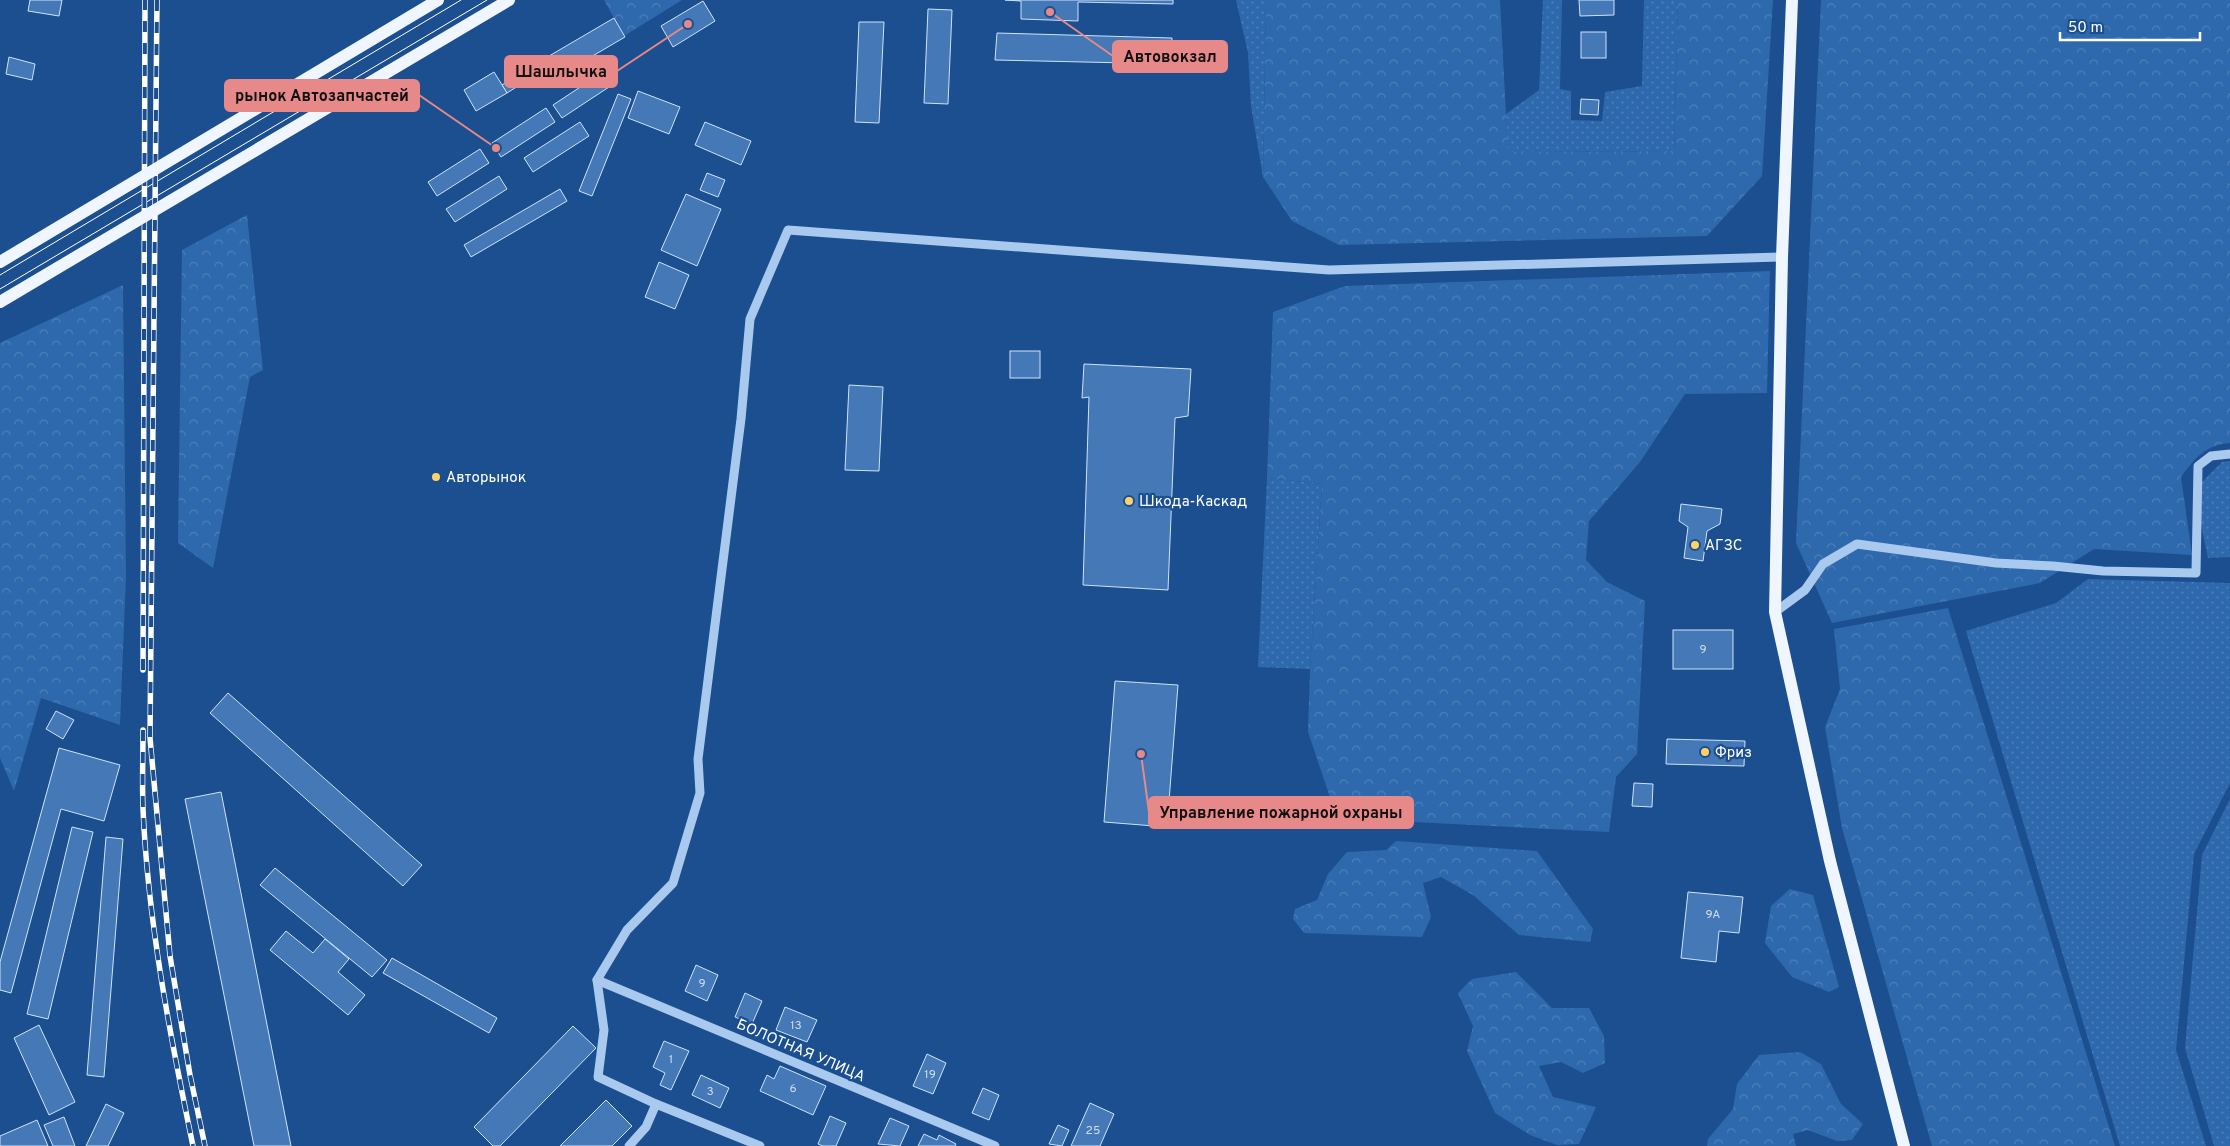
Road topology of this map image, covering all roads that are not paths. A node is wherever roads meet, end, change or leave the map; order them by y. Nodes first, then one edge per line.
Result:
1 (438, 0) edge
2 (509, 0) edge
3 (1792, 0) edge
4 (1782, 258) junction
5 (0, 262) edge
6 (0, 302) edge
7 (2230, 454) edge
8 (1775, 612) junction
9 (597, 980) junction
10 (656, 1104) junction
11 (629, 1146) edge
12 (760, 1146) edge
13 (995, 1146) edge
14 (1904, 1146) edge

1 - 5 main road, bridge
2 - 6 main road, bridge
3 - 4 main road
4 - 8 main road
4 - 9 street
7 - 8 street
8 - 14 main road
9 - 10 street
9 - 13 street, БОЛОТНАЯ УЛИЦА
10 - 11 street
10 - 12 street

